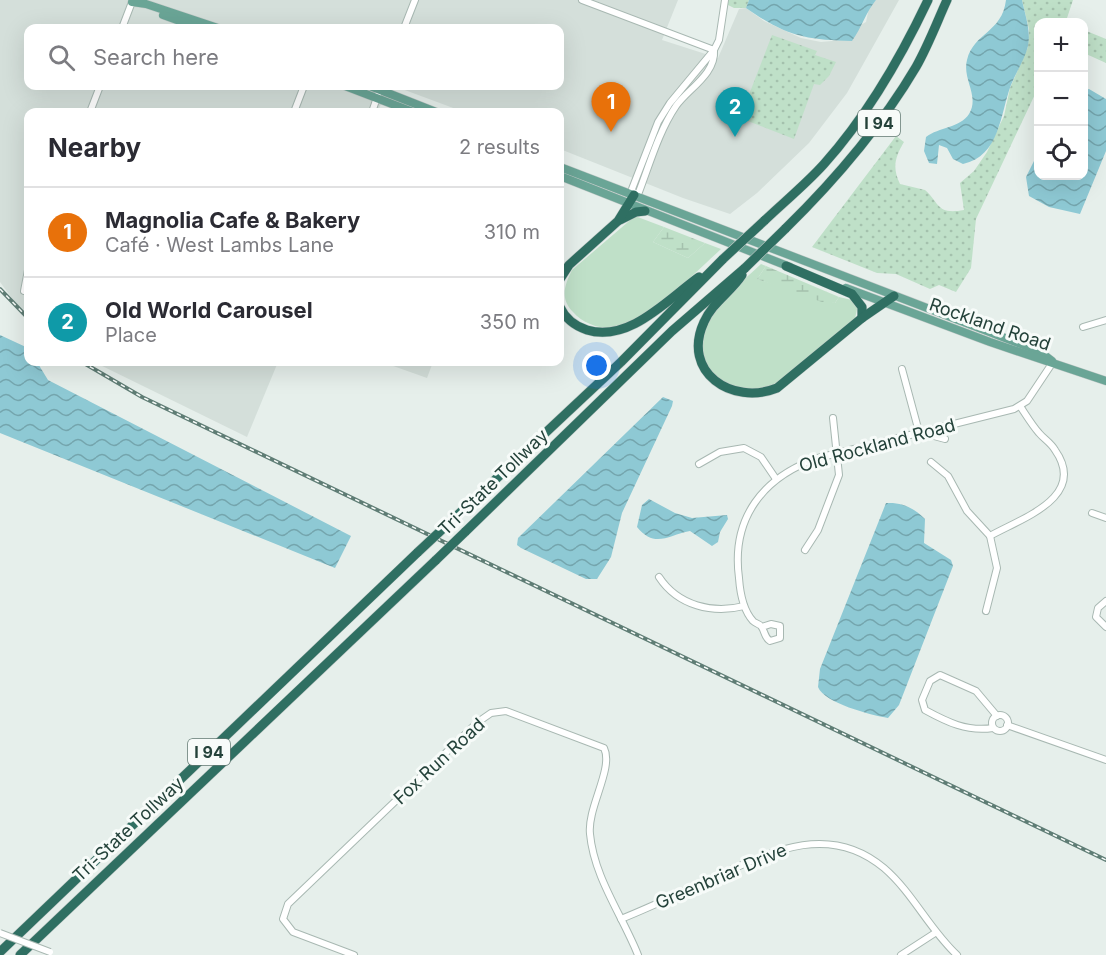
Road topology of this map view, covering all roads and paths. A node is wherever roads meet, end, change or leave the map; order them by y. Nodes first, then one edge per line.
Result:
1 (415, 0) edge
2 (582, 0) edge
3 (725, 0) edge
4 (928, 0) edge
5 (947, 0) edge
6 (130, 1) edge
7 (123, 24) edge
8 (188, 24) edge
9 (206, 24) edge
10 (406, 24) edge
11 (714, 50) junction
12 (98, 90) edge
13 (302, 90) edge
14 (379, 91) edge
15 (92, 108) edge
16 (296, 108) edge
17 (373, 108) edge
18 (407, 108) edge
19 (425, 108) edge
20 (564, 168) edge
21 (564, 178) edge
22 (633, 195) junction
23 (629, 205) junction
24 (645, 211) junction
25 (618, 221) junction
26 (720, 262) junction
27 (786, 266) junction
28 (745, 267) junction
29 (564, 273) edge
30 (894, 296) junction
31 (884, 302) junction
32 (564, 313) edge
33 (861, 318) junction
34 (1106, 320) edge
35 (1083, 327) dead end
36 (1053, 362) junction
37 (902, 369) dead end
38 (1106, 381) edge
39 (1020, 406) junction
40 (832, 418) dead end
41 (919, 432) junction
42 (945, 440) dead end
43 (836, 453) junction
44 (931, 462) dead end
45 (699, 464) dead end
46 (776, 479) junction
47 (1092, 513) dead end
48 (1106, 518) edge
49 (990, 536) junction
50 (805, 550) dead end
51 (659, 577) dead end
52 (1106, 601) edge
53 (744, 606) junction
54 (986, 611) dead end
55 (762, 627) dead end
56 (1106, 627) edge
57 (997, 716) junction
58 (1007, 726) junction
59 (993, 728) junction
60 (1106, 760) edge
61 (621, 919) junction
62 (0, 933) edge
63 (935, 933) junction
64 (0, 952) edge
65 (20, 955) edge
66 (58, 955) edge
67 (354, 955) edge
68 (638, 955) edge
69 (901, 955) edge
70 (957, 955) edge

1 - 10 street
2 - 11 street
3 - 11 street
4 - 26 highway, Tri-State Tollway / I 94, bridge
5 - 28 highway, Tri-State Tollway / I 94, bridge
6 - 7 street
6 - 8 main road
6 - 9 main road
11 - 22 street
12 - 15 street
13 - 16 street
14 - 17 street
14 - 18 main road
14 - 19 main road
20 - 22 main road, Rockland Road
21 - 23 main road, Rockland Road
22 - 23 highway
22 - 30 main road, Rockland Road
23 - 24 main road, Rockland Road
23 - 25 highway
24 - 25 highway
24 - 27 main road, Rockland Road
25 - 29 highway
26 - 32 highway
26 - 64 highway, Tri-State Tollway / I 94, bridge
27 - 31 main road, Rockland Road
27 - 33 highway
28 - 33 highway
28 - 65 highway, Tri-State Tollway / I 94, bridge
30 - 31 highway
30 - 36 main road, Rockland Road
31 - 33 highway
31 - 36 main road, Rockland Road
34 - 35 street
36 - 38 main road
36 - 39 street
37 - 41 street
39 - 41 street, Old Rockland Road
39 - 49 street
40 - 43 street
41 - 42 street
41 - 43 street, Old Rockland Road
43 - 46 street, Old Rockland Road
43 - 50 street
44 - 49 street
45 - 46 street
46 - 53 street, Old Rockland Road
47 - 48 street
49 - 54 street
51 - 53 street
52 - 56 street
53 - 55 street
57 - 58 street
57 - 59 street
57 - 59 street
58 - 59 street
58 - 60 street
61 - 63 street, Greenbriar Drive
61 - 67 street, Fox Run Road
61 - 68 street, Fox Run Road
62 - 66 street, bridge
63 - 69 street
63 - 70 street, Greenbriar Drive

